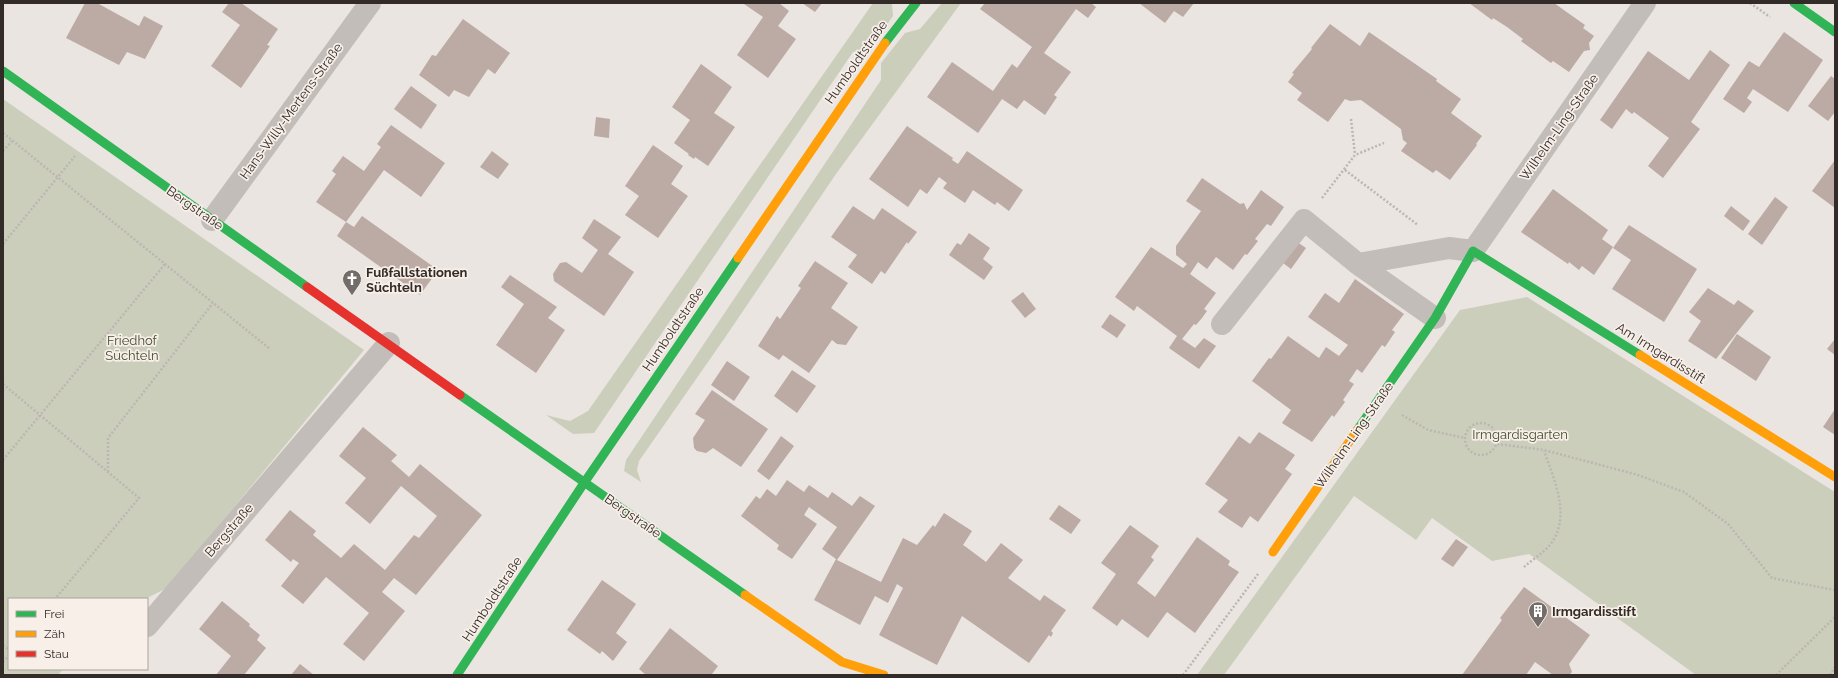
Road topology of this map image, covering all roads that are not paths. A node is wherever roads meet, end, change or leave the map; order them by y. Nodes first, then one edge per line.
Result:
1 (370, 3) edge
2 (916, 3) edge
3 (1645, 3) edge
4 (1794, 3) edge
5 (1835, 32) edge
6 (3, 72) edge
7 (212, 220) junction
8 (1473, 251) junction
9 (1358, 264) junction
10 (1436, 318) junction
11 (1222, 324) dead end
12 (389, 343) junction
13 (1835, 477) edge
14 (584, 483) junction
15 (1273, 552) road end
16 (148, 625) edge
17 (458, 675) edge
18 (884, 675) edge

1 - 7 street, Hans-Willy-Mertens-Straße
2 - 14 street, Humboldtstraße
3 - 8 street, Wilhelm-Ling-Straße
4 - 5 street
6 - 7 street, Bergstraße
7 - 12 street, Bergstraße
8 - 9 street
8 - 10 street, Wilhelm-Ling-Straße
8 - 13 street, Am Irmgardisstift
9 - 10 street
9 - 11 street
10 - 15 street, Wilhelm-Ling-Straße
12 - 14 street, Bergstraße
12 - 16 street, Bergstraße
14 - 17 street, Humboldtstraße
14 - 18 street, Bergstraße

